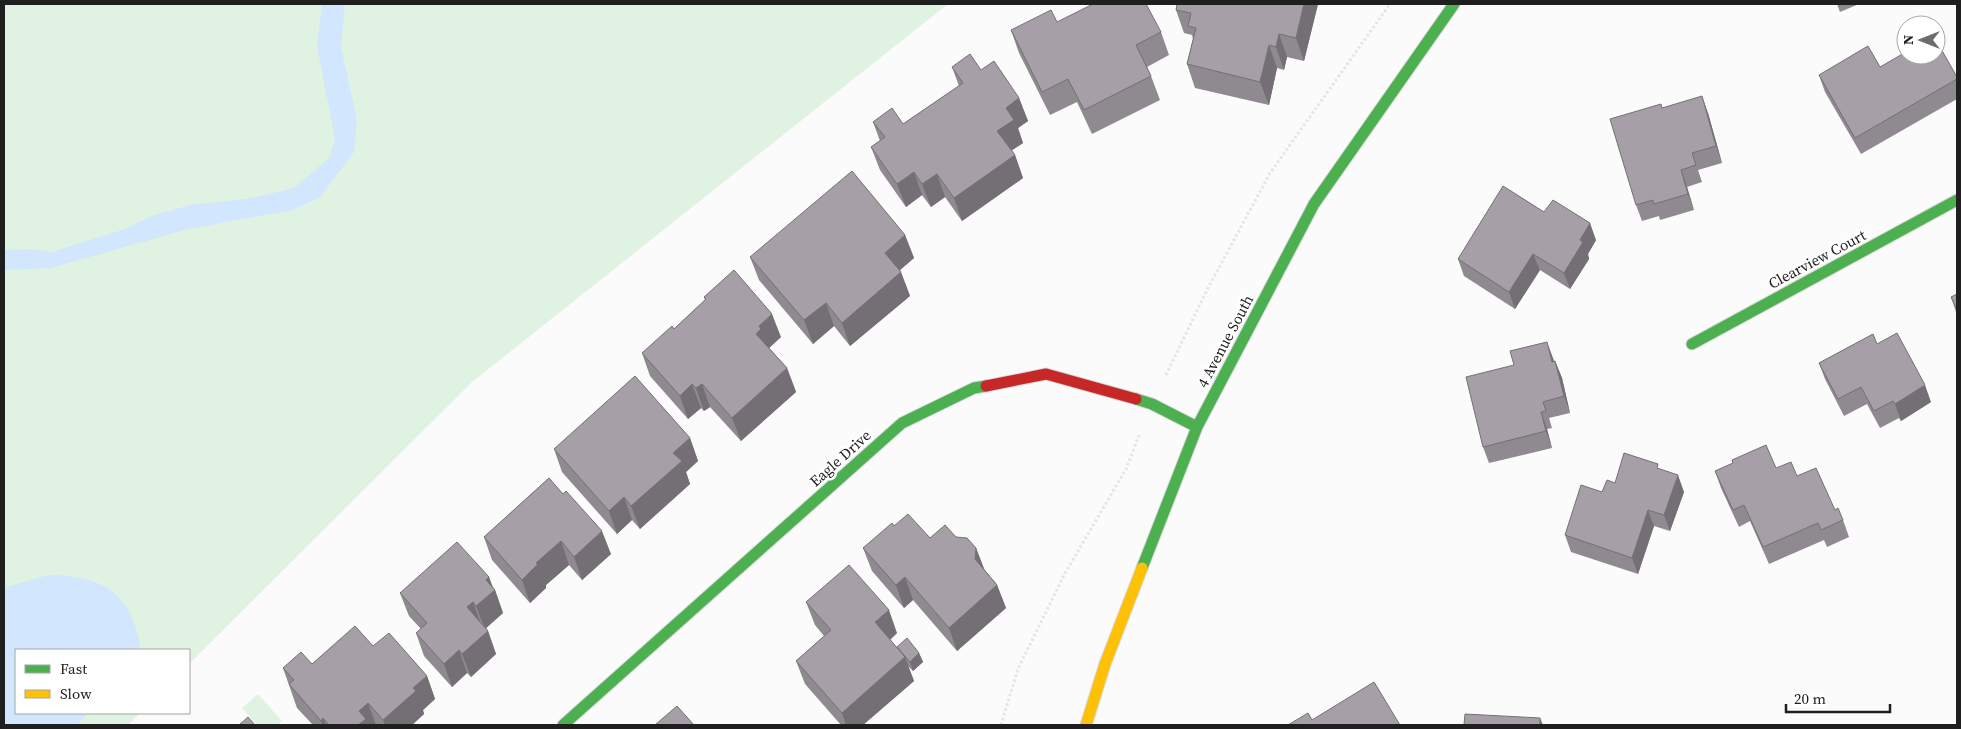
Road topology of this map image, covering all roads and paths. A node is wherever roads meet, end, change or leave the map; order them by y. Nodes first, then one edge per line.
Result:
1 (1390, 4) edge
2 (1454, 4) edge
3 (1957, 200) edge
4 (1692, 344) dead end
5 (1152, 404) junction
6 (1198, 427) junction
7 (563, 725) edge
8 (1001, 725) edge
9 (1086, 725) edge

1 - 5 path
2 - 6 street, 4 Avenue South
3 - 4 street, Clearview Court
5 - 6 street, Eagle Drive
5 - 7 street, Eagle Drive
5 - 8 path
6 - 9 street, 4 Avenue South

